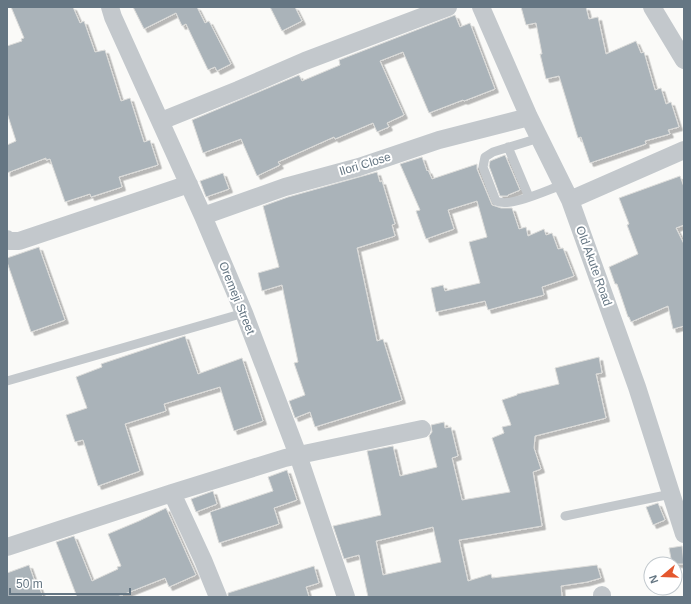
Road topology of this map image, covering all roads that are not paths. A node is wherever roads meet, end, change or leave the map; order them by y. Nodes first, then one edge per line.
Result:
1 (110, 7) edge
2 (448, 7) edge
3 (481, 7) edge
4 (652, 7) edge
5 (684, 60) edge
6 (529, 117) junction
7 (161, 121) junction
8 (539, 138) junction
9 (508, 147) junction
10 (684, 150) edge
11 (189, 184) junction
12 (566, 192) junction
13 (529, 197) junction
14 (203, 216) junction
15 (7, 239) edge
16 (244, 313) junction
17 (7, 381) edge
18 (422, 429) dead end
19 (298, 455) junction
20 (172, 493) junction
21 (672, 494) junction
22 (565, 516) dead end
23 (684, 534) edge
24 (7, 547) edge
25 (218, 597) edge
26 (346, 597) edge

1 - 7 street, Oremeji Street
2 - 7 street
3 - 6 street, Old Akute Road
4 - 5 street
6 - 8 street, Old Akute Road
6 - 14 street, Ilori Close
7 - 11 street, Oremeji Street
8 - 9 lane
8 - 12 street, Old Akute Road
9 - 13 lane
9 - 13 lane
10 - 12 street
11 - 14 street, Oremeji Street
11 - 15 street
12 - 13 lane
12 - 21 street, Old Akute Road
14 - 16 street, Oremeji Street
16 - 17 lane
16 - 19 street, Oremeji Street
18 - 19 street
19 - 20 street
19 - 26 street, Oremeji Street
20 - 24 street
20 - 25 street
21 - 22 lane
21 - 23 street, Old Akute Road

